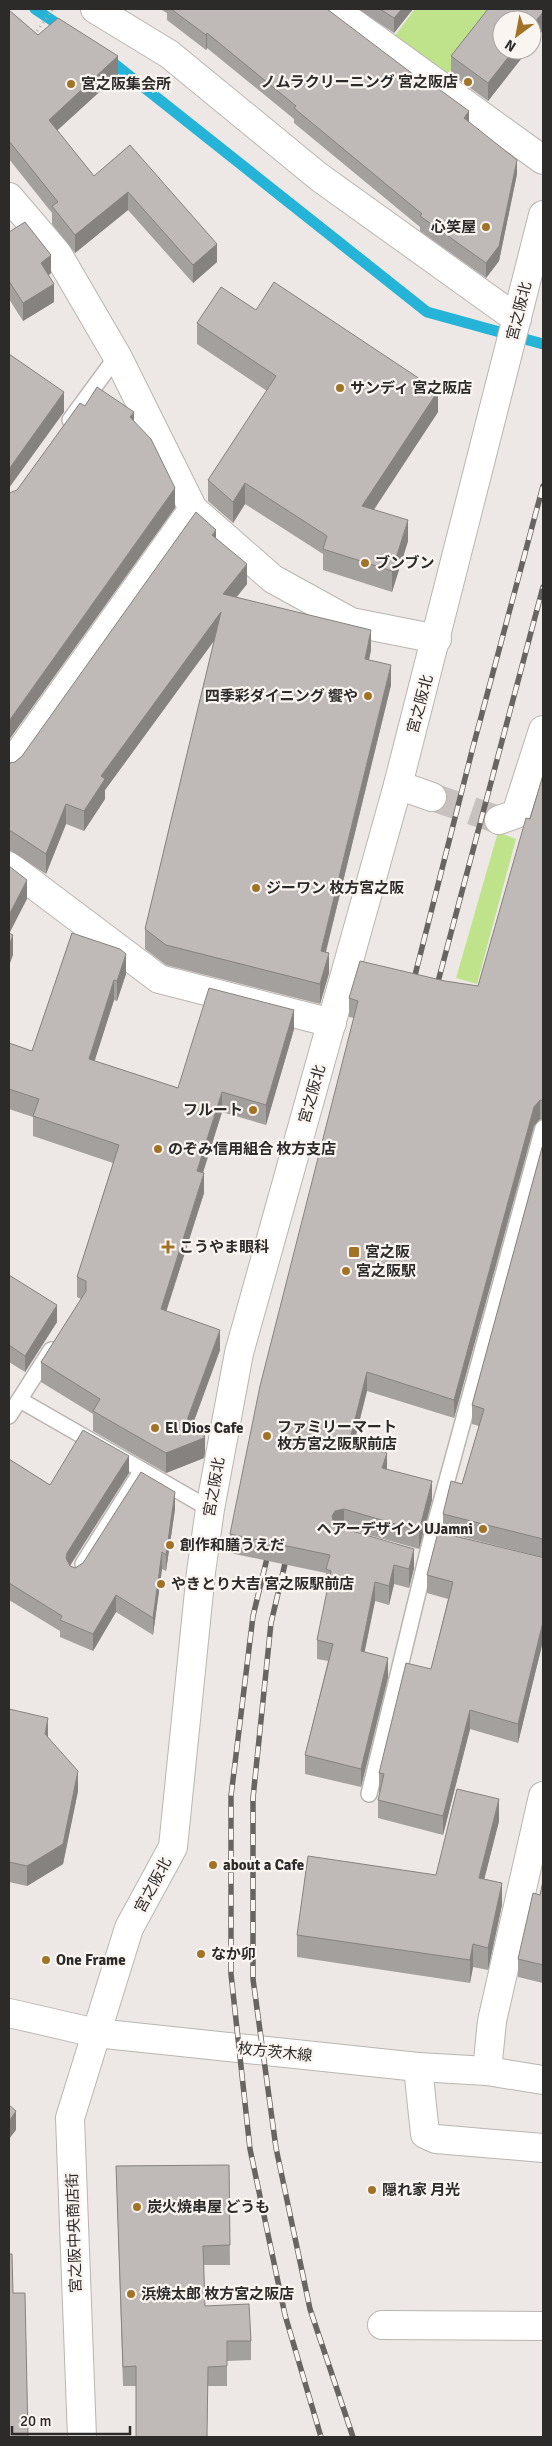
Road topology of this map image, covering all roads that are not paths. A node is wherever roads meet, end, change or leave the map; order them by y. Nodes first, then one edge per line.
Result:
1 (95, 9) edge
2 (334, 9) edge
3 (543, 160) edge
4 (9, 197) edge
5 (543, 215) edge
6 (517, 320) junction
7 (117, 356) junction
8 (60, 434) edge
9 (193, 509) junction
10 (437, 639) junction
11 (543, 730) edge
12 (9, 767) edge
13 (398, 785) junction
14 (432, 797) tunnel mouth
15 (499, 820) dead end
16 (9, 866) edge
17 (332, 1023) junction
18 (543, 1128) edge
19 (57, 1340) edge
20 (20, 1400) junction
21 (9, 1416) edge
22 (142, 1470) junction
23 (210, 1509) junction
24 (431, 1539) junction
25 (449, 1544) edge
26 (75, 1575) edge
27 (369, 1794) dead end
28 (543, 1796) edge
29 (9, 2013) edge
30 (96, 2033) junction
31 (418, 2067) junction
32 (487, 2071) junction
33 (543, 2080) edge
34 (543, 2148) edge
35 (382, 2325) dead end
36 (543, 2326) edge
37 (82, 2437) edge

1 - 6 street
2 - 3 street
4 - 7 street
5 - 6 street, 宮之阪北
6 - 10 street, 宮之阪北
7 - 8 lane
7 - 9 street
9 - 10 street
9 - 12 street
10 - 13 street, 宮之阪北
11 - 15 street
13 - 14 street
13 - 17 street, 宮之阪北
16 - 17 street
17 - 23 street, 宮之阪北
18 - 24 lane
19 - 20 lane
20 - 21 lane
20 - 22 lane
22 - 23 lane
22 - 26 lane
23 - 30 street, 宮之阪北
24 - 25 lane
24 - 27 lane
28 - 32 street
29 - 30 street, 枚方茨木線
30 - 31 street, 枚方茨木線
30 - 37 street, 宮之阪中央商店街
31 - 32 street, 枚方茨木線
31 - 34 street
32 - 33 street, 枚方茨木線
35 - 36 street

